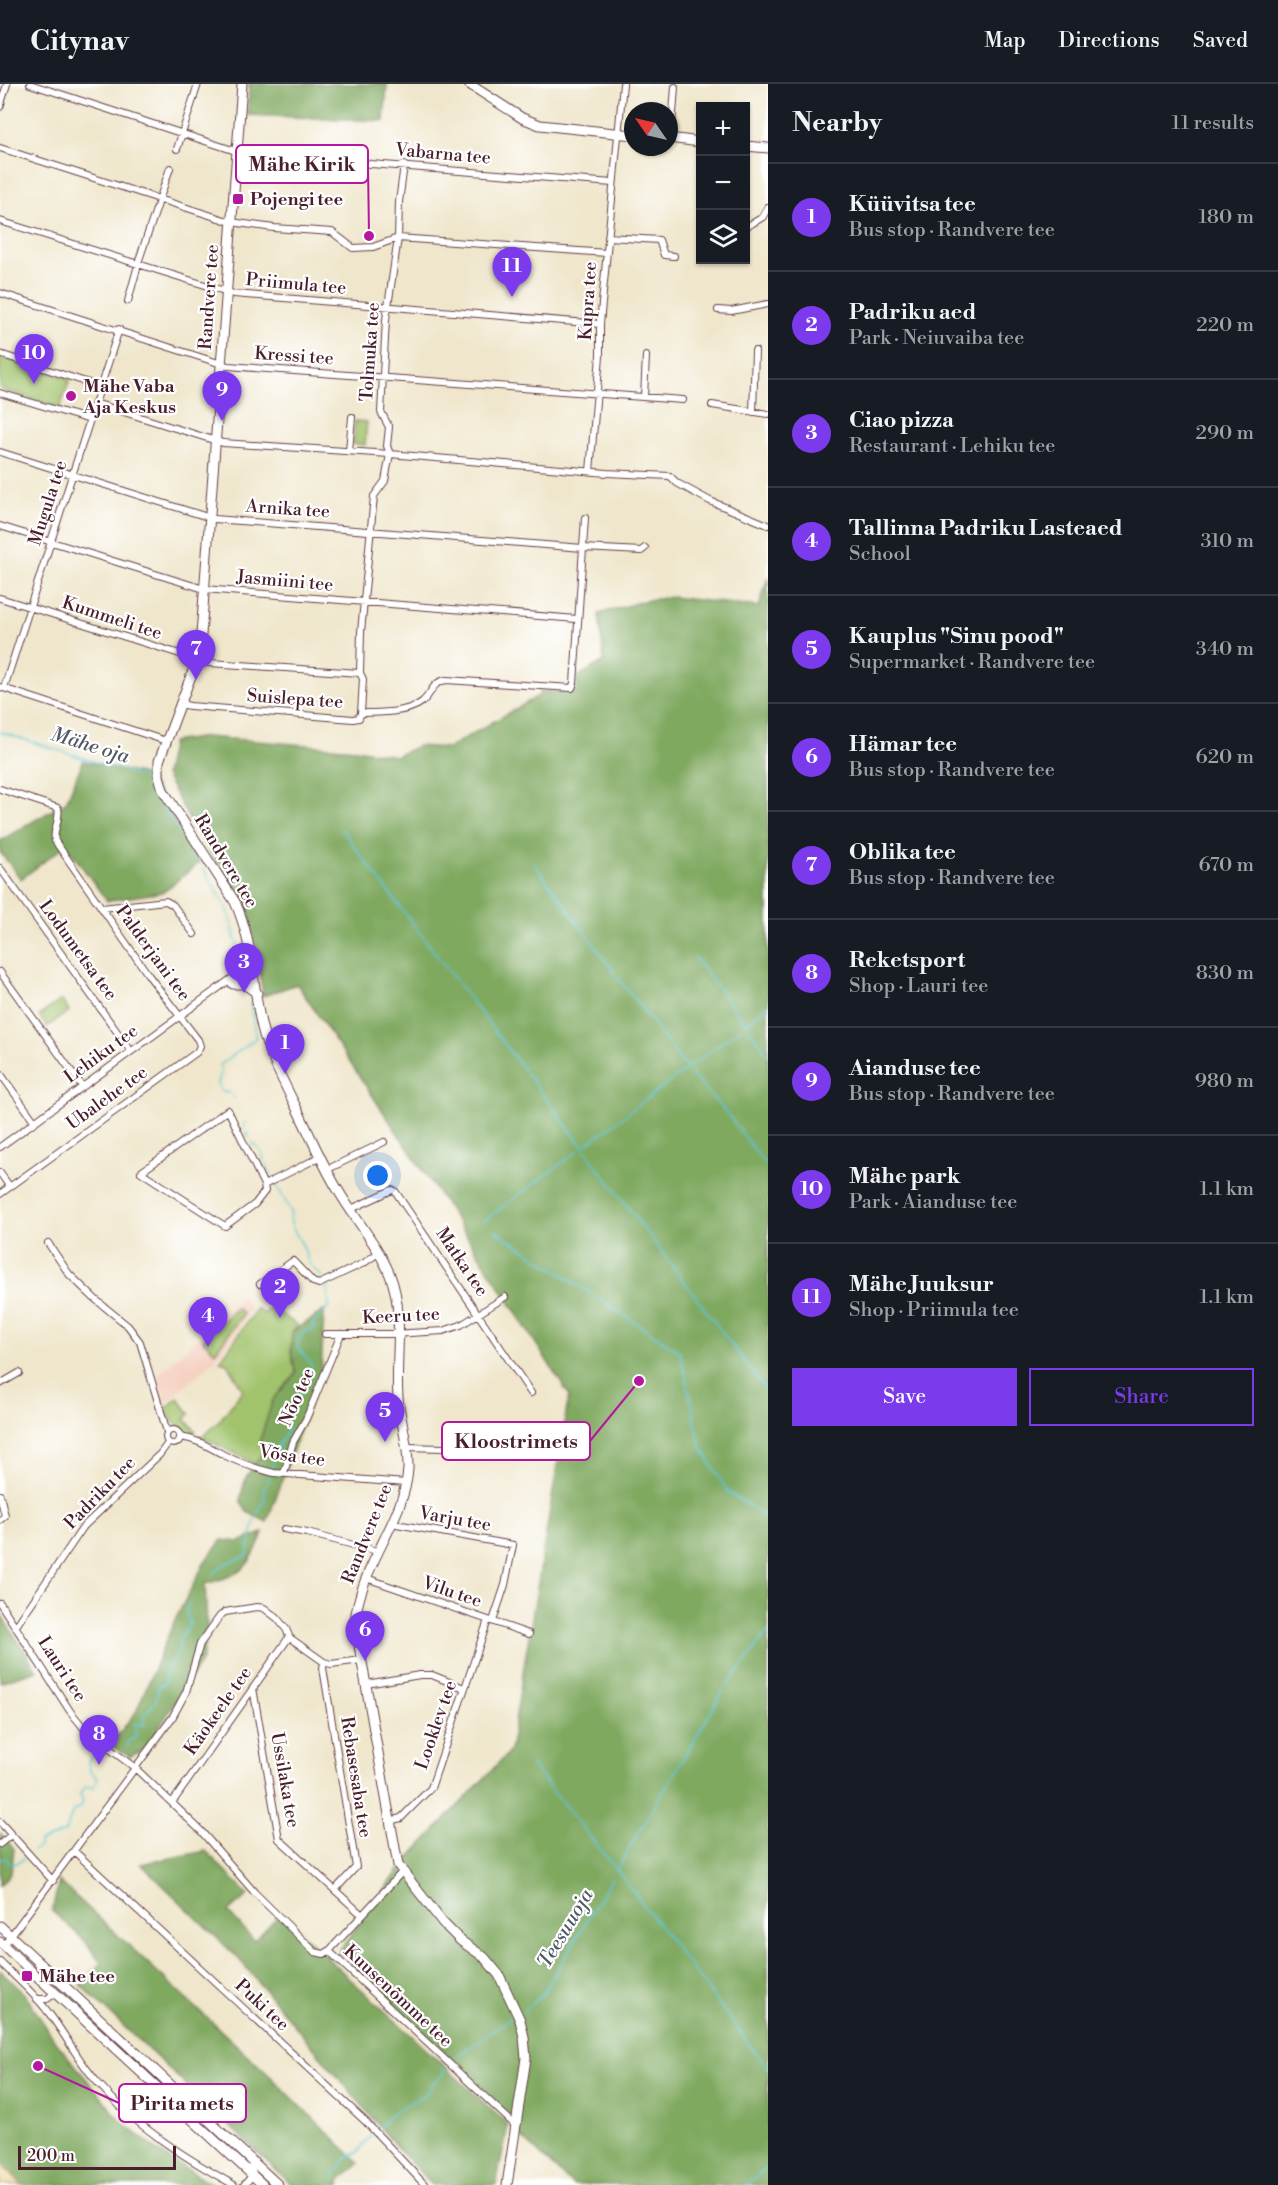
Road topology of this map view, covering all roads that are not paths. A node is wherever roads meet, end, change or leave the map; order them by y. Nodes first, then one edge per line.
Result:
1 (7, 84) edge
2 (30, 84) edge
3 (198, 84) edge
4 (242, 84) edge
5 (469, 84) edge
6 (623, 84) edge
7 (675, 87) dead end
8 (674, 102) edge
9 (0, 107) edge
10 (182, 133) junction
11 (619, 133) junction
12 (624, 134) edge
13 (678, 139) edge
14 (696, 141) edge
15 (750, 146) edge
16 (0, 148) edge
17 (768, 148) edge
18 (177, 149) dead end
19 (237, 151) junction
20 (404, 165) junction
21 (170, 168) dead end
22 (613, 183) junction
23 (160, 199) junction
24 (768, 207) edge
25 (0, 221) edge
26 (231, 222) junction
27 (750, 225) edge
28 (608, 237) junction
29 (398, 238) junction
30 (607, 253) junction
31 (674, 256) dead end
32 (139, 263) junction
33 (0, 293) edge
34 (226, 293) junction
35 (128, 301) dead end
36 (768, 304) edge
37 (388, 307) junction
38 (718, 310) dead end
39 (600, 324) junction
40 (118, 329) junction
41 (755, 351) dead end
42 (0, 354) edge
43 (646, 356) dead end
44 (221, 364) junction
45 (383, 377) junction
46 (101, 387) junction
47 (0, 393) edge
48 (596, 394) junction
49 (644, 397) junction
50 (683, 400) dead end
51 (95, 403) junction
52 (712, 405) dead end
53 (753, 412) junction
54 (768, 414) edge
55 (352, 417) dead end
56 (90, 420) junction
57 (215, 441) junction
58 (349, 451) junction
59 (0, 452) edge
60 (390, 454) junction
61 (590, 471) junction
62 (72, 475) junction
63 (210, 518) junction
64 (585, 518) dead end
65 (768, 525) edge
66 (0, 526) edge
67 (371, 531) junction
68 (51, 542) junction
69 (583, 548) junction
70 (645, 548) dead end
71 (204, 589) junction
72 (0, 598) edge
73 (364, 602) junction
74 (30, 608) junction
75 (578, 619) junction
76 (197, 660) junction
77 (360, 673) junction
78 (2, 687) edge
79 (180, 704) junction
80 (361, 713) junction
81 (166, 741) junction
82 (0, 789) edge
83 (0, 868) edge
84 (102, 908) junction
85 (195, 934) dead end
86 (0, 972) edge
87 (254, 972) junction
88 (233, 984) junction
89 (221, 988) junction
90 (257, 993) junction
91 (180, 1017) junction
92 (130, 1050) junction
93 (0, 1073) edge
94 (82, 1086) junction
95 (35, 1122) junction
96 (384, 1142) dead end
97 (0, 1147) edge
98 (320, 1158) junction
99 (326, 1170) junction
100 (0, 1173) edge
101 (264, 1185) junction
102 (10, 1186) junction
103 (0, 1194) edge
104 (350, 1210) junction
105 (48, 1243) dead end
106 (378, 1253) junction
107 (260, 1284) dead end
108 (505, 1297) dead end
109 (479, 1315) junction
110 (397, 1333) junction
111 (325, 1334) dead end
112 (340, 1334) junction
113 (19, 1373) dead end
114 (0, 1384) edge
115 (531, 1393) dead end
116 (167, 1431) junction
117 (180, 1437) junction
118 (168, 1443) junction
119 (406, 1447) junction
120 (556, 1451) dead end
121 (284, 1473) junction
122 (406, 1484) junction
123 (0, 1495) edge
124 (0, 1520) edge
125 (390, 1523) junction
126 (284, 1529) dead end
127 (513, 1545) joint
128 (377, 1551) junction
129 (366, 1578) junction
130 (0, 1603) edge
131 (491, 1621) junction
132 (16, 1626) junction
133 (529, 1634) dead end
134 (290, 1638) junction
135 (361, 1660) junction
136 (324, 1662) junction
137 (366, 1684) junction
138 (253, 1688) junction
139 (464, 1688) junction
140 (134, 1767) junction
141 (172, 1803) junction
142 (389, 1821) junction
143 (0, 1822) edge
144 (11, 1834) junction
145 (0, 1844) edge
146 (74, 1851) junction
147 (402, 1872) junction
148 (53, 1881) junction
149 (335, 1890) junction
150 (361, 1914) junction
151 (0, 1926) edge
152 (11, 1936) junction
153 (2, 1944) edge
154 (329, 1952) junction
155 (0, 1962) edge
156 (55, 1993) junction
157 (73, 1994) junction
158 (37, 1998) junction
159 (48, 2012) junction
160 (516, 2126) junction
161 (251, 2160) junction
162 (253, 2175) junction
163 (234, 2185) edge
164 (244, 2185) edge
165 (263, 2185) edge
166 (278, 2185) edge
167 (425, 2185) edge
168 (507, 2185) edge

1 - 9 street
2 - 10 street, Vabarna tee
3 - 10 street
4 - 19 main road, Randvere tee
5 - 11 main road
6 - 11 street, Kupra tee
7 - 8 street
10 - 18 street
10 - 19 street, Vabarna tee
11 - 12 main road
11 - 22 street, Kupra tee
13 - 14 main road
15 - 17 main road
16 - 23 street
19 - 20 street, Vabarna tee
19 - 26 main road, Randvere tee
20 - 22 street, Vabarna tee
20 - 29 street, Tolmuka tee
21 - 23 street
22 - 28 street, Kupra tee
23 - 26 street
23 - 32 street
24 - 27 street
25 - 32 street, Priimula tee
26 - 29 street
26 - 34 main road, Randvere tee
28 - 30 street, Kupra tee
28 - 31 street
29 - 30 street
29 - 37 street, Tolmuka tee
30 - 39 street, Kupra tee
32 - 34 street, Priimula tee
32 - 35 street
33 - 40 street, Kressi tee
34 - 37 street, Priimula tee
34 - 44 main road, Randvere tee
36 - 38 street
37 - 39 street, Priimula tee
37 - 45 street, Tolmuka tee
39 - 48 street, Kupra tee
40 - 44 street, Kressi tee
40 - 46 street, Mugula tee
41 - 53 street
42 - 46 street
43 - 49 street
44 - 45 street, Kressi tee
44 - 57 main road, Randvere tee
45 - 48 street, Kressi tee
45 - 60 street, Tolmuka tee
46 - 51 street, Mugula tee
47 - 56 street
48 - 49 street, Kressi tee
48 - 61 street, Kupra tee
49 - 50 street, Kressi tee
51 - 56 street, Mugula tee
51 - 57 street
52 - 53 street
53 - 54 street
55 - 58 street, Tolmuka tee
56 - 62 street, Mugula tee
57 - 58 street
57 - 63 main road, Randvere tee
58 - 60 street
59 - 62 street, Arnika tee
60 - 61 street
60 - 67 street, Tolmuka tee
61 - 65 street
62 - 63 street, Arnika tee
62 - 68 street, Mugula tee
63 - 67 street, Arnika tee
63 - 71 main road, Randvere tee
64 - 69 street
66 - 68 street, Jasmiini tee
67 - 69 street, Arnika tee
67 - 73 street, Tolmuka tee
68 - 71 street, Jasmiini tee
68 - 74 street, Mugula tee
69 - 70 street, Arnika tee
69 - 75 street
71 - 73 street, Jasmiini tee
71 - 76 main road, Randvere tee
72 - 74 street, Kummeli tee
73 - 75 street, Jasmiini tee
73 - 77 street, Tolmuka tee
74 - 76 street, Kummeli tee
74 - 78 street, Mugula tee
75 - 80 street, Suislepa tee
76 - 77 street, Kummeli tee
76 - 79 main road, Randvere tee
77 - 80 street, Tolmuka tee
78 - 81 street
79 - 80 street, Suislepa tee
79 - 81 main road, Randvere tee
81 - 87 main road, Randvere tee
82 - 84 street, Palderjani tee
83 - 92 street, Lodumetsa tee
84 - 85 street, Palderjani tee
84 - 91 street, Palderjani tee
86 - 94 street
87 - 88 street, Lehiku tee
87 - 89 street, Lehiku tee
87 - 90 main road, Randvere tee
88 - 89 street, Lehiku tee
88 - 90 main road
89 - 91 street, Lehiku tee
90 - 98 main road, Randvere tee
91 - 92 street, Lehiku tee
91 - 102 street, Ubalehe tee
92 - 94 street, Lehiku tee
93 - 95 street
94 - 95 street, Lehiku tee
95 - 97 street, Lehiku tee
96 - 99 street
98 - 99 main road, Randvere tee
98 - 101 street
99 - 104 main road, Randvere tee
100 - 102 street
101 - 101 street
102 - 103 street, Ubalehe tee
104 - 106 main road, Randvere tee
104 - 109 street, Matka tee
105 - 116 street
106 - 107 street
106 - 110 main road, Randvere tee
108 - 109 street, Keeru tee
109 - 110 street, Keeru tee
109 - 115 street, Matka tee
110 - 112 street, Keeru tee
110 - 119 main road, Randvere tee
111 - 112 street, Keeru tee
112 - 121 street, Nõo tee
113 - 114 street
116 - 117 street
116 - 118 street
117 - 118 street
117 - 121 street, Võsa tee
118 - 132 street, Padriku tee
119 - 120 street
119 - 122 main road, Randvere tee
121 - 122 street, Võsa tee
122 - 125 main road, Randvere tee
123 - 124 street
125 - 127 street, Varju tee
125 - 128 main road, Randvere tee
126 - 128 street
127 - 131 street, Looklev tee
128 - 129 main road, Randvere tee
129 - 131 street, Vilu tee
129 - 135 main road, Randvere tee
130 - 132 street, Lauri tee
131 - 133 street, Vilu tee
131 - 139 street, Looklev tee
132 - 140 street, Lauri tee
134 - 136 street
134 - 138 street, Käokeele tee
134 - 140 street
135 - 136 street
135 - 137 main road, Randvere tee
136 - 149 street, Rebasesaba tee
137 - 139 street
137 - 142 main road, Randvere tee
138 - 141 street, Käokeele tee
138 - 149 street, Ussilaka tee
139 - 142 street, Looklev tee
140 - 141 street, Kuusenõmme tee
140 - 146 street
141 - 154 street, Kuusenõmme tee
142 - 147 main road, Randvere tee
143 - 144 street
144 - 145 street
144 - 148 street
146 - 148 street
146 - 167 street, Puki tee
147 - 150 street
147 - 160 main road, Randvere tee
148 - 152 street
149 - 150 street, Ussilaka tee
150 - 154 street
151 - 152 main road
152 - 153 street
152 - 157 main road
153 - 156 main road
154 - 160 street, Kuusenõmme tee
155 - 158 street
156 - 157 main road
156 - 158 street
156 - 159 street
156 - 162 main road
157 - 161 main road
158 - 159 street
159 - 163 street
160 - 168 main road, Randvere tee
161 - 162 street
161 - 166 main road
162 - 164 street
162 - 165 main road

